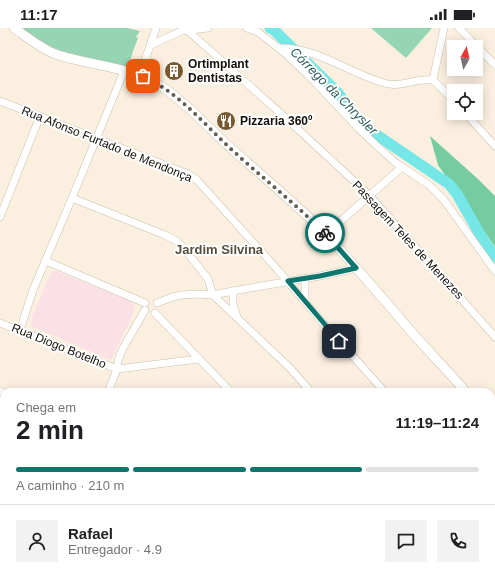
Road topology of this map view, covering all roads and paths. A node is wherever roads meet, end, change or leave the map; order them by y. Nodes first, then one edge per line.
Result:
1 (14, 28) edge
2 (208, 28) edge
3 (247, 28) edge
4 (444, 28) edge
5 (459, 28) edge
6 (155, 30) edge
7 (187, 30) junction
8 (151, 45) junction
9 (283, 48) junction
10 (495, 65) edge
11 (124, 71) junction
12 (140, 75) junction
13 (432, 80) junction
14 (447, 94) edge
15 (0, 101) edge
16 (40, 116) junction
17 (471, 120) edge
18 (97, 138) junction
19 (495, 146) edge
20 (402, 167) junction
21 (369, 195) junction
22 (72, 198) junction
23 (0, 217) edge
24 (326, 234) junction
25 (46, 261) junction
26 (356, 268) junction
27 (495, 271) edge
28 (305, 279) junction
29 (288, 281) junction
30 (233, 291) junction
31 (213, 295) junction
32 (305, 302) junction
33 (157, 303) junction
34 (145, 307) junction
35 (154, 313) junction
36 (238, 319) junction
37 (0, 322) edge
38 (20, 330) junction
39 (495, 337) edge
40 (199, 359) junction
41 (118, 366) junction
42 (110, 388) edge
43 (227, 388) edge
44 (308, 388) edge
45 (381, 388) edge
46 (462, 388) edge

1 - 11 main road
2 - 7 street
3 - 9 street
4 - 13 street
5 - 10 street
6 - 8 street
7 - 8 street
7 - 21 street, Passagem Teles de Menezes
8 - 12 street
9 - 13 street
9 - 20 street
11 - 12 main road
11 - 18 street
12 - 24 main road
13 - 14 street
15 - 16 street, Rua Afonso Furtado de Mendonça
16 - 18 street, Rua Afonso Furtado de Mendonça
16 - 23 street
17 - 19 street
18 - 22 street
18 - 29 street, Rua Afonso Furtado de Mendonça
20 - 21 street
20 - 27 street
21 - 24 street
21 - 39 street, Passagem Teles de Menezes
22 - 25 street
22 - 31 street
24 - 26 main road
25 - 34 street
25 - 38 street
26 - 28 street
26 - 46 main road
28 - 29 street
28 - 32 street
29 - 30 street
29 - 32 street, Rua Afonso Furtado de Mendonça
30 - 31 street
30 - 36 street
31 - 33 street
31 - 36 street
32 - 45 street, Rua Afonso Furtado de Mendonça
33 - 34 street
33 - 35 street
34 - 35 street
34 - 41 street
35 - 40 street
36 - 44 street
37 - 38 street, Rua Diogo Botelho
38 - 41 street, Rua Diogo Botelho
40 - 41 street
40 - 43 street
41 - 42 street

